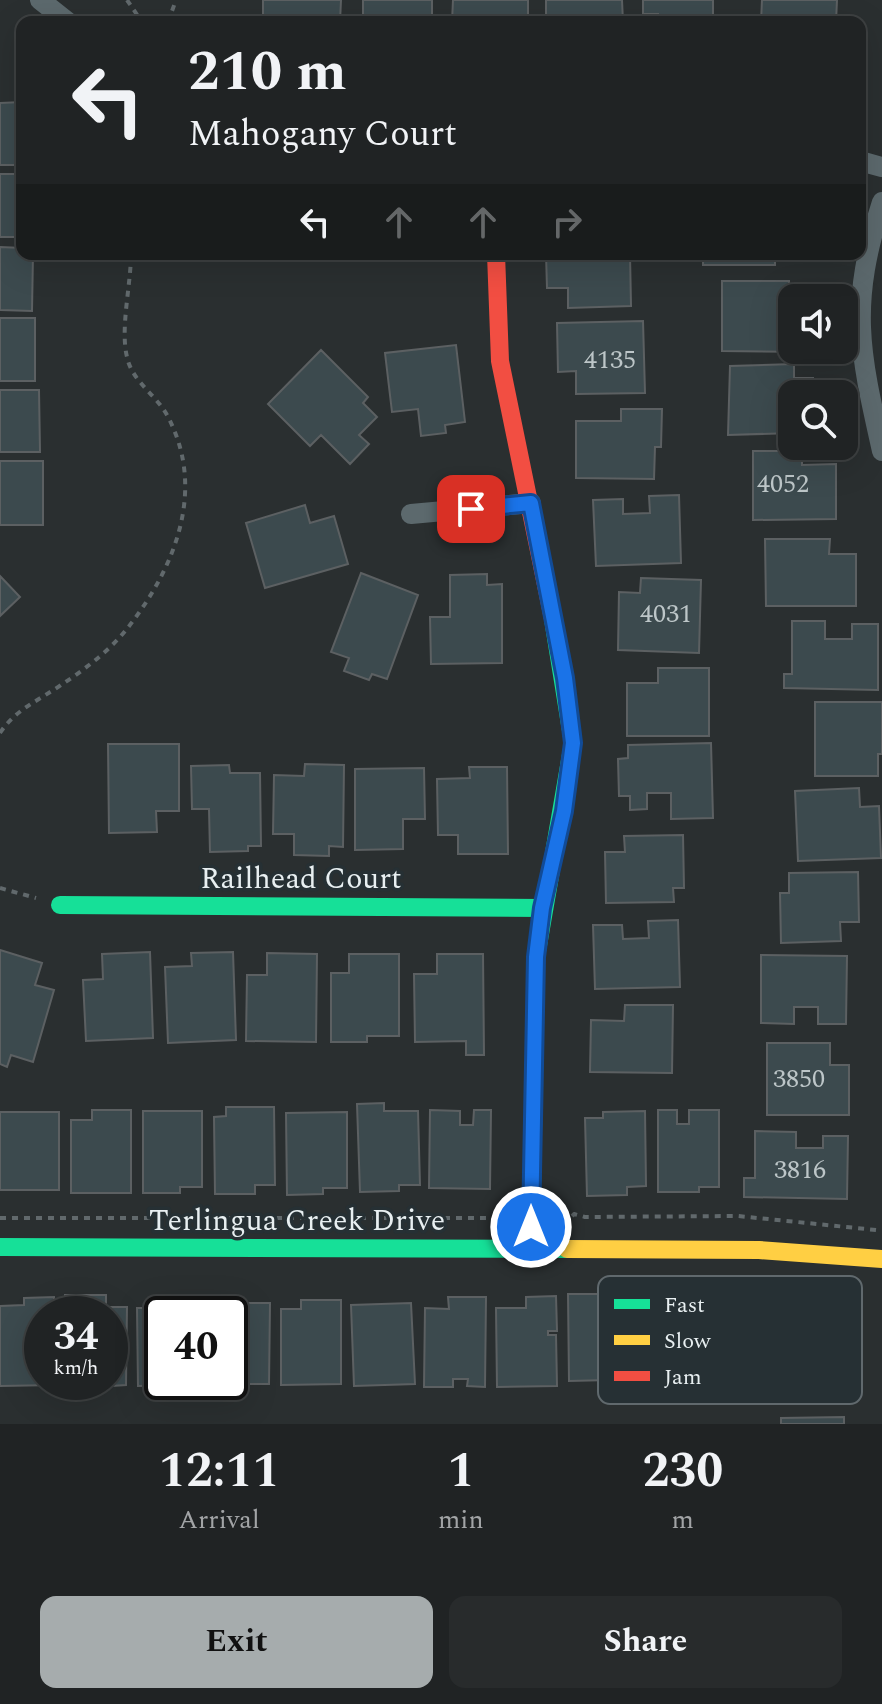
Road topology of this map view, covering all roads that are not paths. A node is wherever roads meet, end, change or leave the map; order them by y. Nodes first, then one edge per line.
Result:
1 (40, 0) edge
2 (60, 16) edge
3 (882, 202) edge
4 (496, 260) edge
5 (882, 451) edge
6 (531, 503) junction
7 (411, 514) dead end
8 (60, 905) road end
9 (542, 908) junction
10 (0, 1247) edge
11 (531, 1249) junction
12 (882, 1259) edge

1 - 2 street
3 - 5 street
4 - 6 street
6 - 7 street
6 - 9 street
8 - 9 street, Railhead Court
9 - 11 street
10 - 11 street, Terlingua Creek Drive
11 - 12 street, Terlingua Creek Drive

